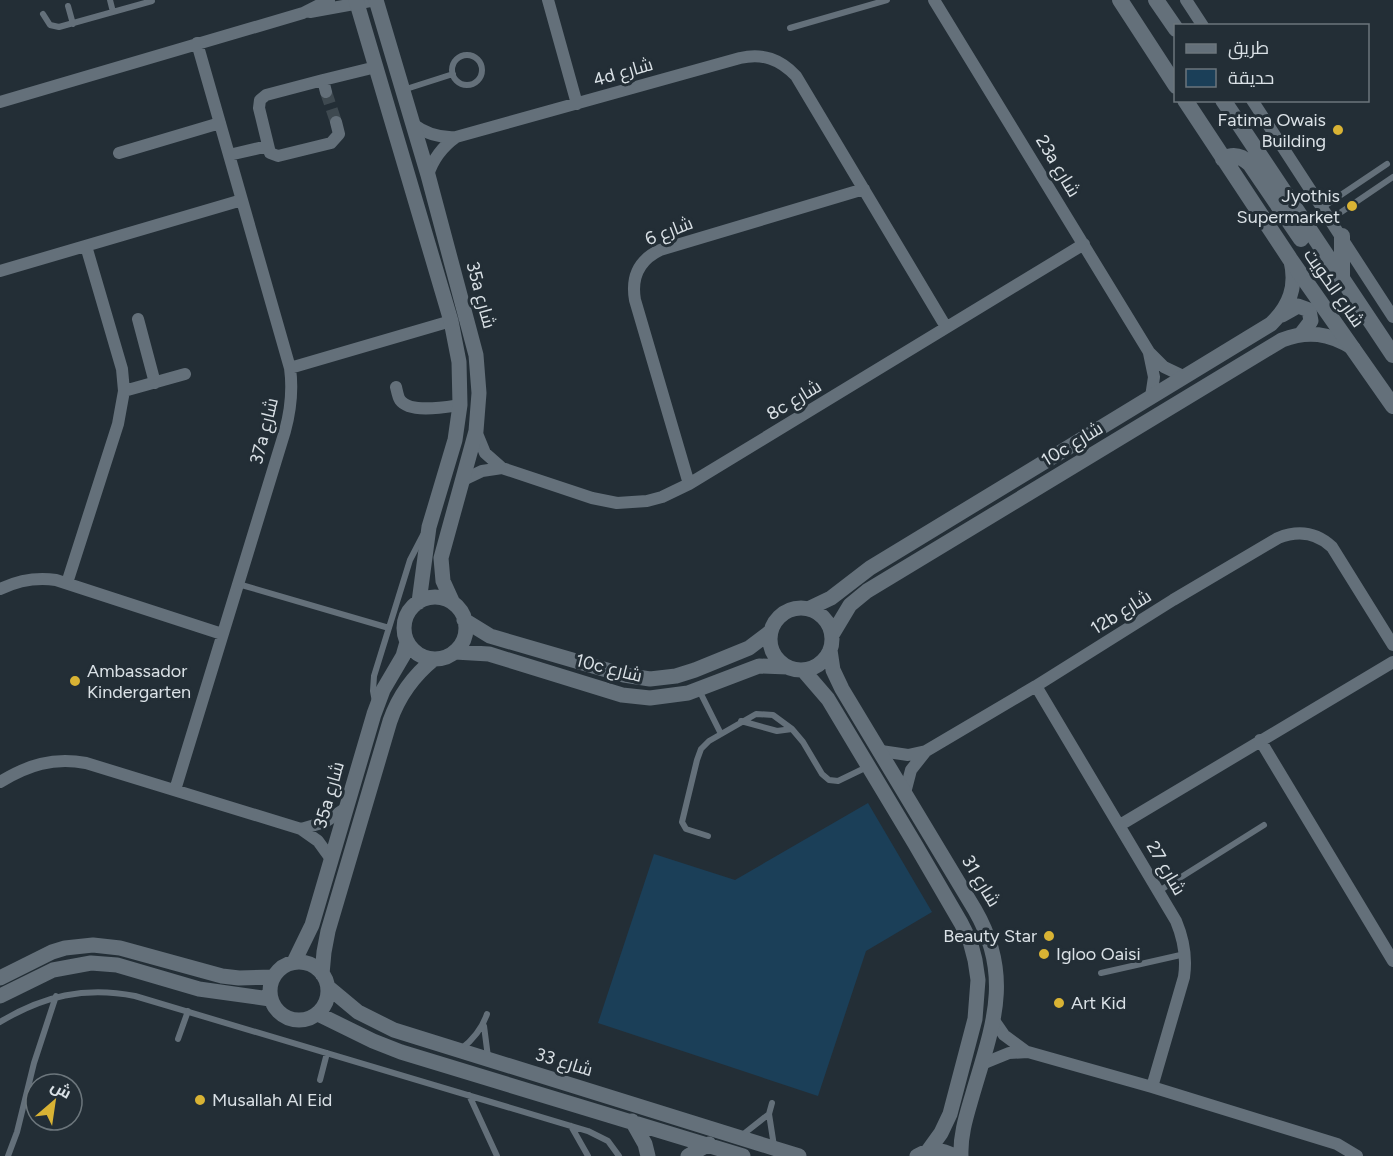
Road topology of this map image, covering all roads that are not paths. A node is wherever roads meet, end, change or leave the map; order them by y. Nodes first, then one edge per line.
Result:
1 (110, 0) edge
2 (329, 0) edge
3 (376, 0) edge
4 (548, 0) edge
5 (887, 0) edge
6 (934, 0) edge
7 (1120, 0) edge
8 (1156, 0) edge
9 (1186, 0) edge
10 (152, 1) edge
11 (357, 2) edge
12 (129, 4) edge
13 (68, 6) dead end
14 (113, 12) junction
15 (303, 13) junction
16 (43, 14) dead end
17 (73, 24) junction
18 (1202, 24) edge
19 (1174, 26) edge
20 (790, 28) dead end
21 (197, 44) junction
22 (376, 67) junction
23 (453, 74) junction
24 (1174, 83) edge
25 (403, 90) junction
26 (0, 102) edge
27 (1186, 102) edge
28 (1224, 102) edge
29 (1253, 102) edge
30 (577, 104) junction
31 (336, 122) tunnel mouth
32 (220, 123) junction
33 (413, 124) junction
34 (456, 137) junction
35 (268, 146) junction
36 (119, 153) dead end
37 (229, 155) junction
38 (1223, 159) junction
39 (1387, 164) dead end
40 (428, 175) junction
41 (1393, 177) edge
42 (864, 189) junction
43 (242, 200) junction
44 (1323, 207) junction
45 (1331, 219) junction
46 (1342, 236) junction
47 (1084, 244) junction
48 (86, 246) junction
49 (1290, 259) junction
50 (1329, 261) junction
51 (0, 271) edge
52 (1342, 280) junction
53 (1391, 308) edge
54 (1280, 315) junction
55 (138, 320) dead end
56 (451, 321) junction
57 (946, 327) junction
58 (1301, 334) junction
59 (1353, 348) junction
60 (1149, 352) junction
61 (1393, 355) edge
62 (290, 368) junction
63 (184, 374) dead end
64 (1185, 377) junction
65 (155, 383) junction
66 (396, 387) dead end
67 (124, 391) junction
68 (1151, 397) junction
69 (460, 405) junction
70 (1393, 406) edge
71 (476, 431) junction
72 (502, 468) junction
73 (463, 480) junction
74 (689, 484) junction
75 (429, 527) junction
76 (67, 583) junction
77 (238, 584) junction
78 (0, 589) edge
79 (419, 602) junction
80 (453, 603) junction
81 (808, 609) junction
82 (464, 620) junction
83 (389, 628) junction
84 (770, 632) junction
85 (222, 634) junction
86 (407, 642) junction
87 (831, 642) junction
88 (1393, 645) edge
89 (455, 652) junction
90 (434, 659) junction
91 (1393, 662) edge
92 (795, 669) junction
93 (1036, 687) junction
94 (699, 689) junction
95 (377, 706) junction
96 (741, 721) junction
97 (792, 729) junction
98 (721, 734) junction
99 (1260, 740) junction
100 (881, 751) junction
101 (926, 752) junction
102 (868, 766) junction
103 (0, 782) edge
104 (175, 790) junction
105 (905, 793) junction
106 (346, 808) junction
107 (1120, 825) junction
108 (1264, 825) dead end
109 (301, 829) junction
110 (708, 836) dead end
111 (331, 859) junction
112 (1159, 891) junction
113 (1185, 954) junction
114 (294, 962) junction
115 (1393, 962) edge
116 (1101, 973) dead end
117 (273, 977) junction
118 (0, 978) edge
119 (325, 980) junction
120 (0, 996) edge
121 (56, 996) junction
122 (270, 999) junction
123 (188, 1011) junction
124 (318, 1014) junction
125 (487, 1014) dead end
126 (993, 1019) junction
127 (0, 1022) edge
128 (484, 1025) junction
129 (178, 1039) dead end
130 (460, 1050) junction
131 (327, 1053) junction
132 (1028, 1053) junction
133 (489, 1059) junction
134 (982, 1064) junction
135 (320, 1080) dead end
136 (1152, 1087) junction
137 (469, 1095) junction
138 (772, 1103) dead end
139 (769, 1114) junction
140 (632, 1121) junction
141 (571, 1126) junction
142 (740, 1137) junction
143 (709, 1144) junction
144 (774, 1148) junction
145 (922, 1153) edge
146 (8, 1156) edge
147 (497, 1156) edge
148 (588, 1156) edge
149 (619, 1156) edge
150 (648, 1156) edge
151 (688, 1156) edge
152 (743, 1156) edge
153 (799, 1156) edge
154 (953, 1156) edge
155 (961, 1156) edge
156 (1357, 1156) edge

1 - 14 lane
2 - 15 street
3 - 11 street
3 - 25 street, 35a شارع
4 - 30 street
5 - 20 lane
6 - 47 street, 23a شارع
7 - 24 main road
8 - 19 main road
9 - 18 street
10 - 12 lane
11 - 15 street
11 - 22 street, 35a شارع
12 - 14 lane
13 - 17 lane
14 - 17 lane
15 - 21 street
16 - 17 lane
21 - 26 street
21 - 32 street, 37a شارع
22 - 35 street
22 - 56 street, 35a شارع
23 - 23 lane
23 - 25 lane
25 - 33 street, 35a شارع
27 - 38 main road, شارع الكويت
28 - 50 main road, شارع الكويت
29 - 44 street
30 - 34 street, 4d شارع
30 - 42 street, 4d شارع
31 - 35 street
32 - 36 street
32 - 37 street, 37a شارع
33 - 34 street, 4d شارع
33 - 40 street, 35a شارع
34 - 40 street, 4d شارع
35 - 37 street
37 - 43 street, 37a شارع
38 - 49 main road, شارع الكويت
38 - 50 main road
39 - 44 lane
40 - 71 street, 35a شارع
41 - 45 lane
42 - 57 street
42 - 74 street, شارع 6
43 - 48 street
43 - 62 street, 37a شارع
44 - 45 street
45 - 46 street
46 - 52 main road
46 - 53 street
47 - 57 street, 8c شارع
47 - 60 street, 23a شارع
48 - 51 street
48 - 67 street
49 - 54 street, 10c شارع
49 - 59 main road, شارع الكويت
50 - 52 main road, شارع الكويت
52 - 61 main road, شارع الكويت
54 - 58 street
54 - 64 street, 10c شارع
55 - 65 street
56 - 62 street
56 - 69 street, 35a شارع
57 - 74 street, 8c شارع
58 - 59 street, 10c شارع
58 - 87 street, 10c شارع
59 - 70 main road, شارع الكويت
60 - 64 street, 23a شارع
60 - 68 street, 23a شارع
62 - 77 street, 37a شارع
63 - 65 street
64 - 68 street, 10c شارع
65 - 67 street
66 - 69 street
67 - 76 street
68 - 81 street, 10c شارع
69 - 75 street, 35a شارع
71 - 72 street, 8c شارع
71 - 73 street, 35a شارع
72 - 73 street
72 - 74 street, 8c شارع
73 - 80 street, 35a شارع
75 - 79 street, 35a شارع
75 - 83 lane
76 - 78 street
76 - 85 street
77 - 83 lane
77 - 85 street, 37a شارع
79 - 80 street
79 - 86 street
80 - 82 street
81 - 84 street
81 - 87 street
82 - 84 street, 10c شارع
82 - 89 street
83 - 95 lane
84 - 92 street
85 - 104 street, 37a شارع
86 - 90 street
86 - 95 street, 35a شارع
87 - 92 street
87 - 100 street, شارع 31
88 - 93 street, 12b شارع
89 - 90 street
89 - 94 street, 10c شارع
90 - 119 street, 35a شارع
91 - 99 street
92 - 94 street, 10c شارع
92 - 102 street
93 - 101 street, 12b شارع
93 - 107 street, شارع 27
94 - 98 lane
95 - 106 street, 35a شارع
96 - 97 lane
96 - 97 lane
96 - 98 lane
97 - 102 lane
98 - 110 lane
99 - 107 street
99 - 115 street
100 - 101 street, 12b شارع
100 - 105 street, شارع 31
101 - 105 street, 12b شارع
102 - 145 street
103 - 104 street
104 - 109 street
105 - 126 street, شارع 31
106 - 109 street
106 - 111 street, 35a شارع
107 - 112 street, شارع 27
108 - 112 lane
109 - 111 street
111 - 114 street, 35a شارع
112 - 113 street, شارع 27
113 - 116 lane
113 - 136 street, شارع 27
114 - 117 street
114 - 119 street
117 - 118 street
117 - 122 street
119 - 124 street
119 - 130 street, شارع 33
120 - 122 street
121 - 123 lane
121 - 127 lane
121 - 146 lane
122 - 124 street
123 - 129 lane
123 - 131 lane
124 - 140 street, شارع 33
125 - 128 lane
126 - 132 street
126 - 134 street, شارع 31
128 - 130 lane
128 - 133 lane
130 - 133 street, شارع 33
131 - 135 lane
131 - 137 lane
132 - 134 street
132 - 136 street
133 - 142 street, شارع 33
134 - 155 street, شارع 31
136 - 156 street
137 - 141 lane
137 - 147 lane
138 - 139 lane
139 - 142 lane
139 - 144 lane
140 - 143 street, شارع 33
140 - 150 street
141 - 148 lane
141 - 149 lane
142 - 144 street, شارع 33
143 - 151 street
143 - 152 street, شارع 33
144 - 153 street, شارع 33
145 - 154 street

